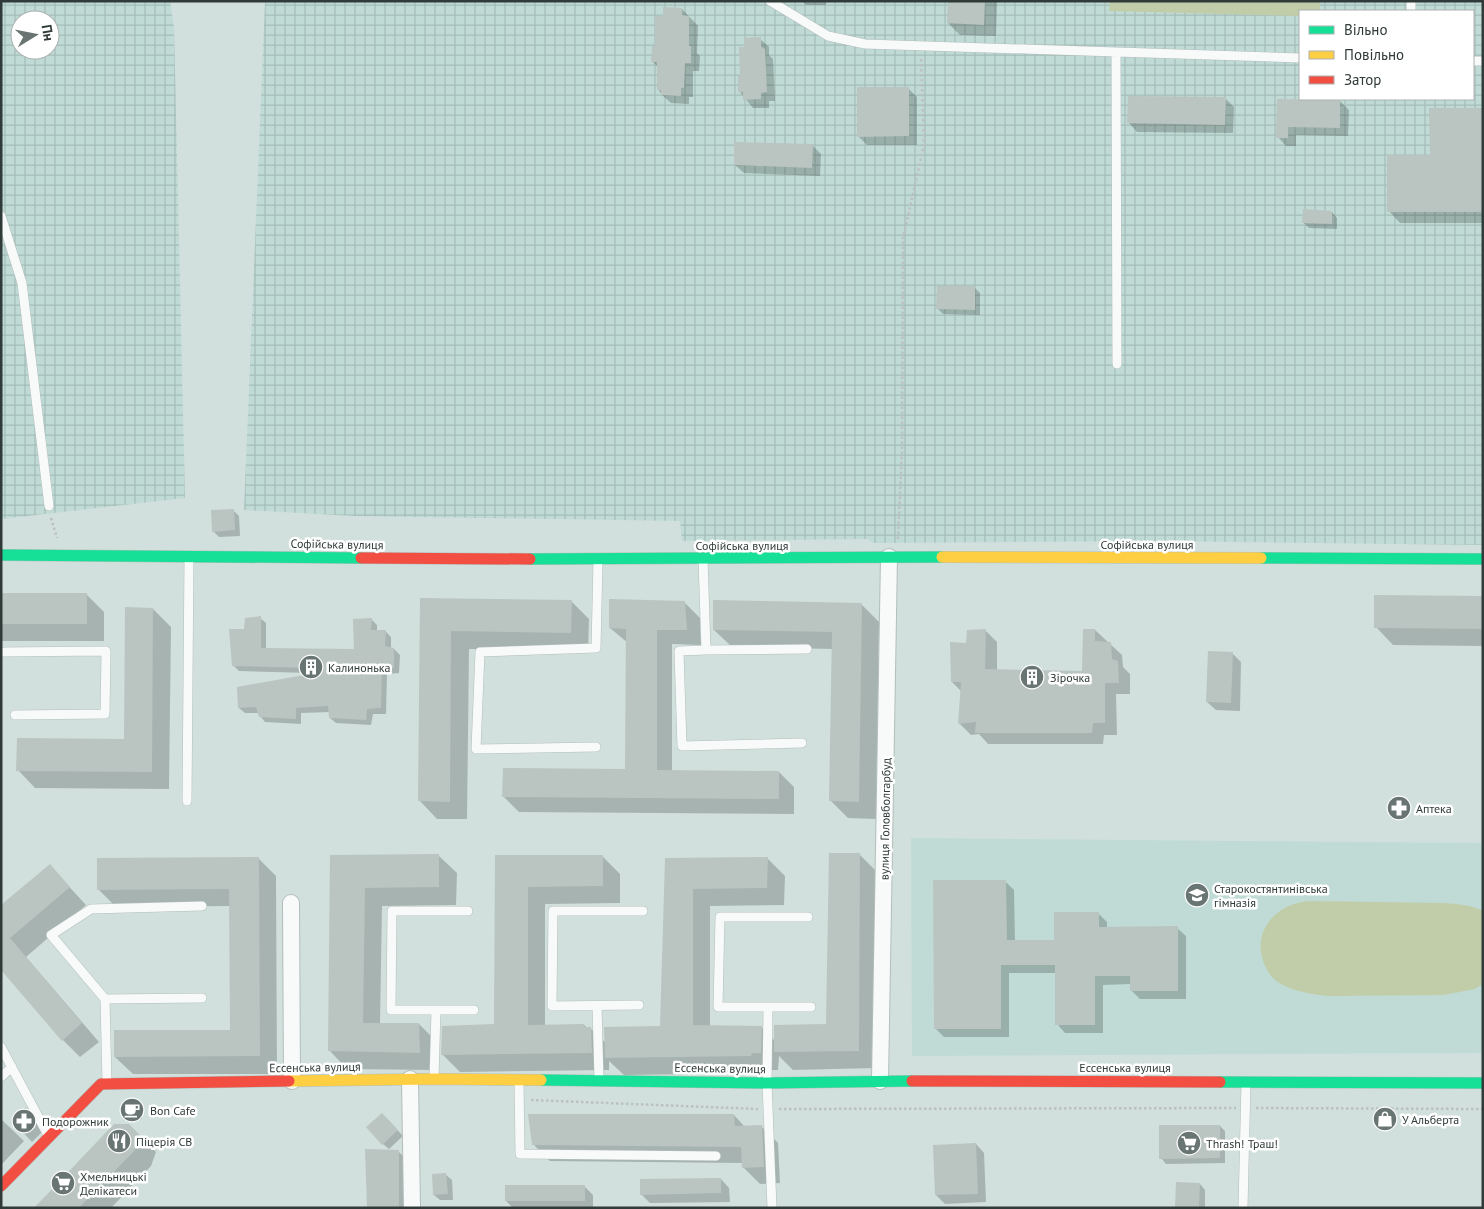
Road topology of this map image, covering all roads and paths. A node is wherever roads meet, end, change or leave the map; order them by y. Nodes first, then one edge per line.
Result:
1 (770, 1) edge
2 (920, 45) junction
3 (1116, 52) junction
4 (1299, 58) edge
5 (1, 216) edge
6 (1117, 364) dead end
7 (49, 506) joint
8 (893, 550) junction
9 (1, 555) edge
10 (64, 556) junction
11 (189, 557) junction
12 (703, 558) junction
13 (1483, 559) edge
14 (598, 560) junction
15 (807, 649) dead end
16 (706, 650) junction
17 (1, 652) edge
18 (15, 715) dead end
19 (802, 743) dead end
20 (596, 747) dead end
21 (187, 801) dead end
22 (291, 903) dead end
23 (202, 906) dead end
24 (468, 911) dead end
25 (643, 911) dead end
26 (808, 917) dead end
27 (202, 998) dead end
28 (105, 999) junction
29 (639, 1005) dead end
30 (597, 1006) junction
31 (768, 1007) junction
32 (811, 1007) dead end
33 (436, 1010) junction
34 (474, 1010) dead end
35 (1, 1047) edge
36 (12, 1067) junction
37 (1, 1077) edge
38 (434, 1079) junction
39 (410, 1080) junction
40 (519, 1080) junction
41 (598, 1080) junction
42 (292, 1081) junction
43 (880, 1081) junction
44 (1246, 1081) junction
45 (107, 1083) junction
46 (767, 1083) junction
47 (1483, 1083) edge
48 (519, 1099) junction
49 (1246, 1108) junction
50 (1483, 1109) edge
51 (768, 1110) junction
52 (50, 1137) junction
53 (716, 1156) dead end
54 (1, 1186) edge
55 (412, 1208) edge
56 (772, 1208) edge
57 (1243, 1208) edge

1 - 2 lane
2 - 3 lane
2 - 8 path
3 - 4 lane
3 - 6 lane
5 - 7 lane
7 - 10 path
8 - 12 street, Софійська вулиця
8 - 13 street, Софійська вулиця
8 - 43 street, вулиця Головболгарбуд
9 - 10 street, Софійська вулиця
10 - 11 street, Софійська вулиця
11 - 14 street, Софійська вулиця
11 - 21 lane
12 - 14 street, Софійська вулиця
12 - 16 lane
14 - 20 lane
15 - 16 lane
16 - 19 lane
17 - 18 lane
22 - 42 street
23 - 28 lane
24 - 33 lane
25 - 30 lane
26 - 31 lane
27 - 28 lane
28 - 45 lane
29 - 30 lane
30 - 41 lane
31 - 32 lane
31 - 46 lane
33 - 34 lane
33 - 38 lane
35 - 36 lane
36 - 37 lane
36 - 52 lane
38 - 39 street, Ессенська вулиця
38 - 40 street, Ессенська вулиця
39 - 42 street, Ессенська вулиця
39 - 55 street
40 - 41 street, Ессенська вулиця
40 - 48 lane
41 - 46 street, Ессенська вулиця
42 - 45 street, Ессенська вулиця
43 - 44 street, Ессенська вулиця
43 - 46 street, Ессенська вулиця
44 - 47 street, Ессенська вулиця
44 - 49 lane
45 - 52 street
46 - 51 lane
48 - 51 path
48 - 53 lane
49 - 50 path
49 - 51 path
49 - 57 lane
51 - 56 lane
52 - 54 street

